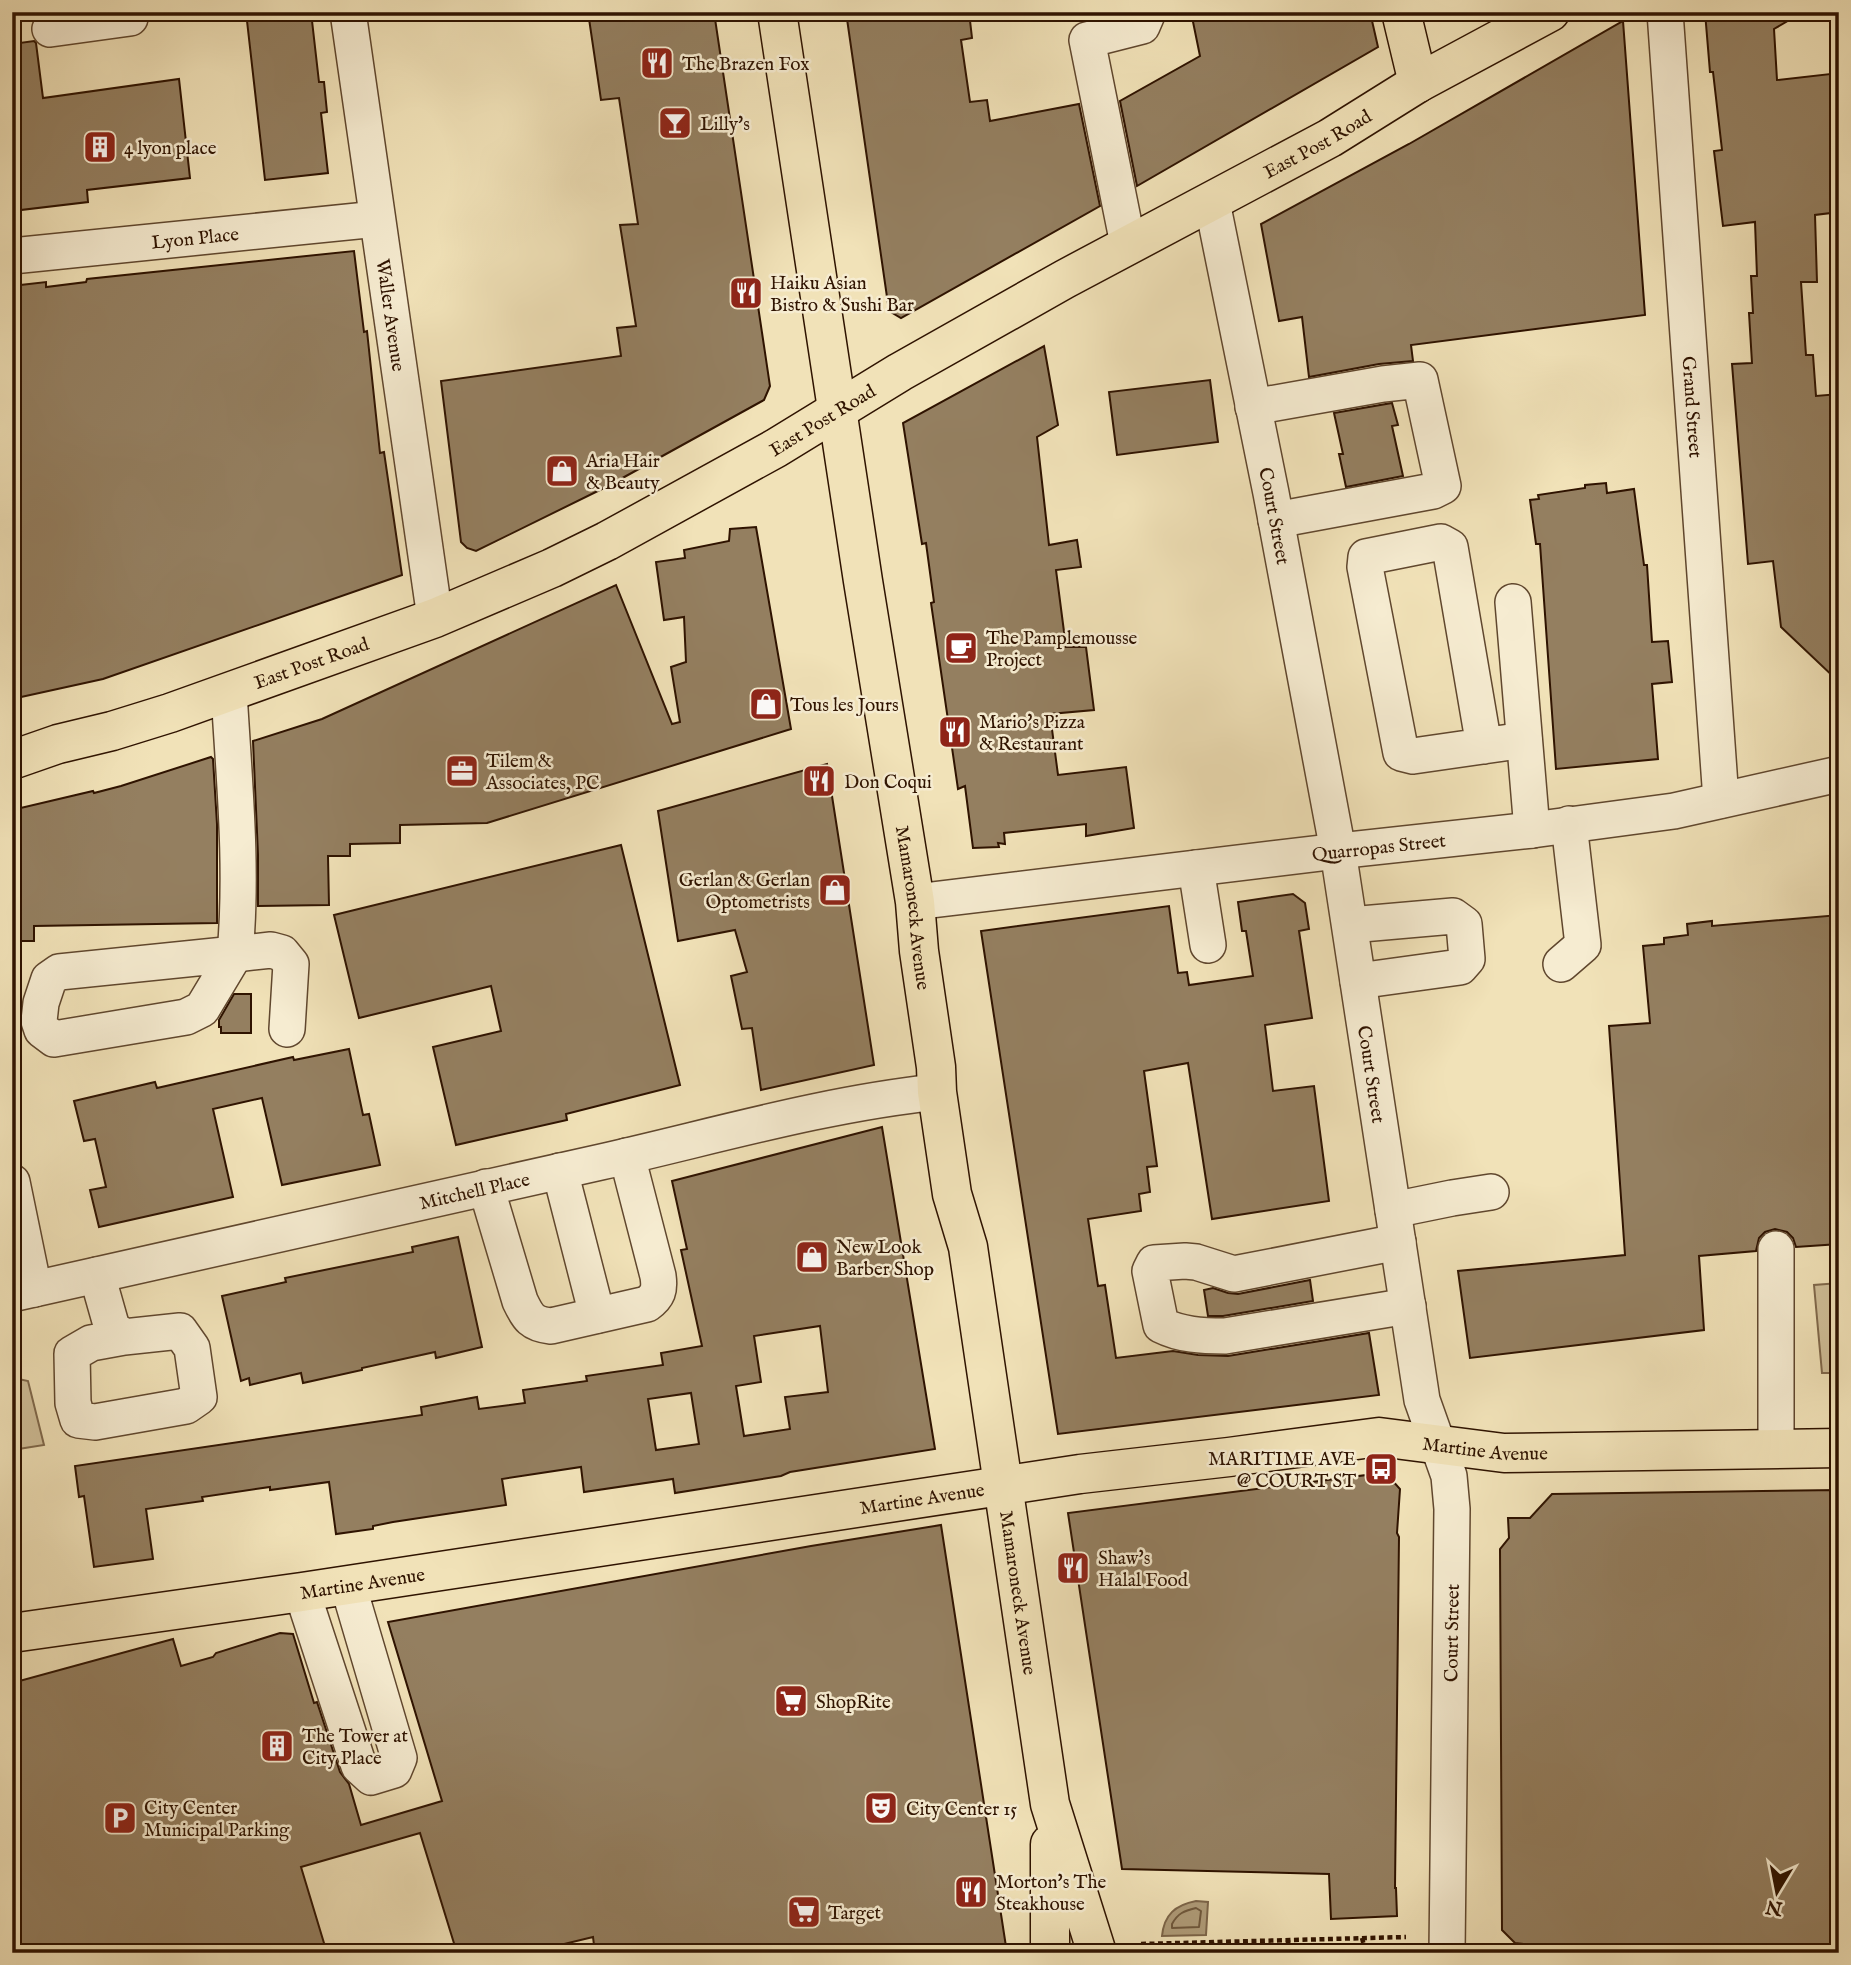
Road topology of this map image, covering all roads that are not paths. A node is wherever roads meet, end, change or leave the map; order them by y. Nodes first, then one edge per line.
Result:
1 (131, 12) edge
2 (348, 12) edge
3 (777, 12) edge
4 (1148, 12) edge
5 (1401, 12) edge
6 (1550, 12) edge
7 (1665, 12) edge
8 (50, 29) dead end
9 (1418, 83) junction
10 (1212, 202) junction
11 (377, 219) junction
12 (1128, 244) junction
13 (12, 256) edge
14 (1253, 407) junction
15 (838, 410) junction
16 (1276, 520) junction
17 (1513, 602) dead end
18 (435, 618) junction
19 (229, 692) junction
20 (1524, 740) junction
21 (58, 744) junction
22 (12, 746) edge
23 (1484, 746) junction
24 (12, 760) edge
25 (1839, 774) edge
26 (1721, 800) junction
27 (1569, 824) junction
28 (1532, 830) junction
29 (1338, 851) junction
30 (1196, 868) junction
31 (915, 902) junction
32 (1350, 925) junction
33 (1208, 945) dead end
34 (235, 954) junction
35 (1561, 964) dead end
36 (1358, 981) junction
37 (287, 1029) dead end
38 (937, 1092) junction
39 (627, 1156) junction
40 (560, 1171) junction
41 (12, 1182) edge
42 (486, 1188) junction
43 (1493, 1204) dead end
44 (1396, 1228) junction
45 (1776, 1249) dead end
46 (97, 1275) junction
47 (23, 1292) edge
48 (1408, 1306) junction
49 (597, 1315) junction
50 (124, 1338) dead end
51 (1438, 1444) junction
52 (1776, 1448) junction
53 (1839, 1448) edge
54 (1003, 1486) junction
55 (348, 1585) junction
56 (302, 1592) junction
57 (12, 1633) edge
58 (1050, 1804) junction
59 (1050, 1953) edge
60 (1097, 1953) edge
61 (1447, 1953) edge

1 - 8 street
2 - 11 street, Waller Avenue
3 - 15 main road, Mamaroneck Avenue
4 - 12 street
5 - 9 main road
6 - 9 main road, East Post Road
7 - 26 street, Grand Street
9 - 10 main road, East Post Road
10 - 12 main road, East Post Road
10 - 14 street, Court Street
11 - 13 street, Lyon Place
11 - 18 street, Waller Avenue
12 - 15 main road, East Post Road
14 - 16 street, Court Street
14 - 16 street
15 - 18 main road, East Post Road
15 - 31 main road, Mamaroneck Avenue
16 - 29 street, Court Street
17 - 20 street
18 - 19 main road, East Post Road
19 - 21 main road, East Post Road
19 - 34 street
20 - 23 street
20 - 28 street
21 - 22 main road, East Post Road
21 - 24 main road, East Post Road
23 - 23 street
25 - 26 street, Quarropas Street
26 - 27 street, Quarropas Street
27 - 28 street, Quarropas Street
27 - 35 street
28 - 29 street, Quarropas Street
29 - 30 street, Quarropas Street
29 - 32 street, Court Street
30 - 31 street, Quarropas Street
30 - 33 street
31 - 38 main road, Mamaroneck Avenue
32 - 36 street, Court Street
32 - 36 street
34 - 34 street
34 - 37 street
36 - 44 street, Court Street
38 - 39 street, Mitchell Place
38 - 54 main road, Mamaroneck Avenue
39 - 40 street, Mitchell Place
39 - 49 street
40 - 42 street, Mitchell Place
40 - 49 street
41 - 47 street
42 - 46 street, Mitchell Place
42 - 49 street
43 - 44 street
44 - 48 street, Court Street
44 - 48 street
45 - 52 street
46 - 47 street, Mitchell Place
46 - 50 street
48 - 51 street, Court Street
51 - 52 main road, Martine Avenue
51 - 54 main road, Martine Avenue
51 - 61 street, Court Street
52 - 53 main road, Martine Avenue
54 - 55 main road, Martine Avenue
54 - 58 main road, Mamaroneck Avenue
55 - 56 main road, Martine Avenue
55 - 56 street
56 - 57 main road, Martine Avenue
58 - 59 main road, Mamaroneck Avenue
58 - 60 main road, Mamaroneck Avenue

